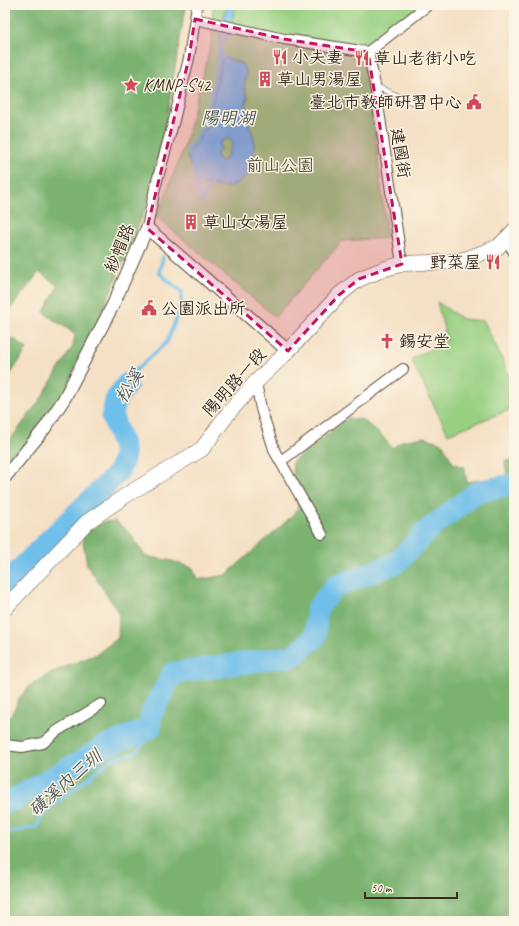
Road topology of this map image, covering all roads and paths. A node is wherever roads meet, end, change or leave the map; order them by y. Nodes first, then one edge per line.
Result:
1 (198, 5) edge
2 (428, 5) edge
3 (195, 19) junction
4 (368, 52) junction
5 (374, 85) junction
6 (412, 102) dead end
7 (146, 228) junction
8 (510, 235) edge
9 (514, 252) edge
10 (402, 264) junction
11 (288, 352) junction
12 (403, 369) dead end
13 (256, 382) junction
14 (281, 461) junction
15 (5, 477) edge
16 (322, 534) dead end
17 (5, 608) edge
18 (101, 704) dead end
19 (5, 745) edge

1 - 3 street, 紗帽路
2 - 4 street
3 - 4 street
3 - 7 street, 紗帽路
4 - 5 street, 建國街
5 - 6 lane
5 - 10 street, 建國街
7 - 11 street
7 - 15 street, 紗帽路
8 - 9 street
8 - 10 main road, 陽明路一段
10 - 11 main road, 陽明路一段
11 - 13 main road, 陽明路一段
12 - 14 street
13 - 14 street
13 - 17 main road, 陽明路一段
14 - 16 street
18 - 19 street

